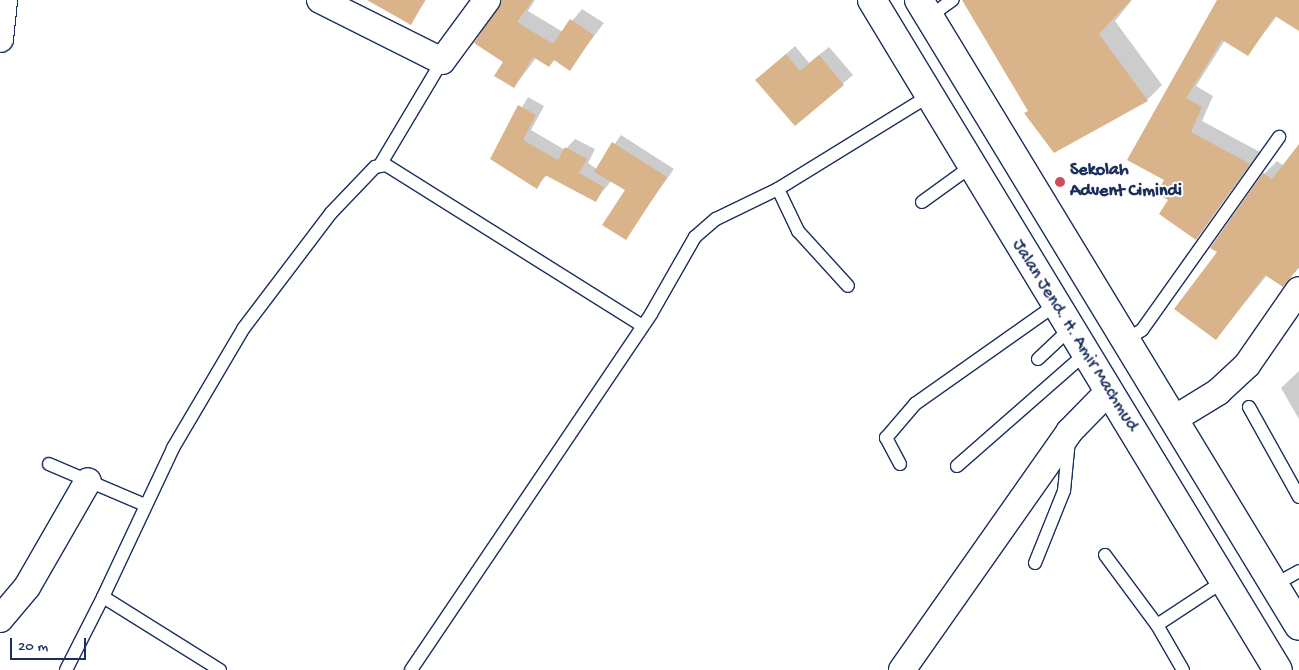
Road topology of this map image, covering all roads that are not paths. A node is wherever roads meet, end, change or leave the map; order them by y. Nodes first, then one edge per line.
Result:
1 (4, 0) edge
2 (320, 0) edge
3 (487, 0) edge
4 (872, 0) edge
5 (952, 0) edge
6 (924, 9) edge
7 (0, 39) edge
8 (442, 61) junction
9 (930, 95) junction
10 (1279, 137) dead end
11 (380, 165) junction
12 (972, 166) junction
13 (778, 189) junction
14 (922, 202) dead end
15 (848, 286) dead end
16 (1299, 290) edge
17 (1054, 306) junction
18 (643, 326) junction
19 (1070, 329) junction
20 (1126, 340) junction
21 (1087, 352) junction
22 (1038, 359) dead end
23 (1109, 391) junction
24 (1249, 407) dead end
25 (1174, 419) junction
26 (1069, 432) junction
27 (49, 464) dead end
28 (900, 464) dead end
29 (957, 466) dead end
30 (88, 481) junction
31 (1299, 497) edge
32 (145, 505) junction
33 (1104, 555) dead end
34 (1034, 563) dead end
35 (1299, 571) edge
36 (1224, 581) junction
37 (1274, 585) junction
38 (104, 597) junction
39 (0, 620) edge
40 (1157, 625) junction
41 (1299, 626) edge
42 (66, 670) edge
43 (220, 670) edge
44 (411, 670) edge
45 (902, 670) edge
46 (1183, 670) edge
47 (1278, 670) edge

1 - 7 street
2 - 8 street
3 - 8 street
4 - 9 highway, Jalan Jend. H. Amir Machmud
5 - 6 lane
6 - 20 highway
8 - 11 lane
9 - 12 highway, Jalan Jend. H. Amir Machmud
9 - 13 lane
10 - 20 lane
11 - 18 lane
11 - 32 lane
12 - 14 lane
12 - 17 highway, Jalan Jend. H. Amir Machmud
13 - 15 lane
13 - 18 lane
16 - 25 street
17 - 19 highway, Jalan Jend. H. Amir Machmud
17 - 28 lane
18 - 44 lane
19 - 21 highway, Jalan Jend. H. Amir Machmud
19 - 22 lane
20 - 25 highway
21 - 23 highway, Jalan Jend. H. Amir Machmud
21 - 29 lane
23 - 26 street
23 - 36 highway, Jalan Jend. H. Amir Machmud
24 - 31 lane
25 - 37 highway
26 - 34 lane
26 - 45 street
27 - 30 lane
30 - 32 lane
30 - 39 street
32 - 38 lane
33 - 40 lane
35 - 37 lane
36 - 40 lane
36 - 47 highway, Jalan Jend. H. Amir Machmud
37 - 41 highway
38 - 42 lane
38 - 43 lane
40 - 46 lane

